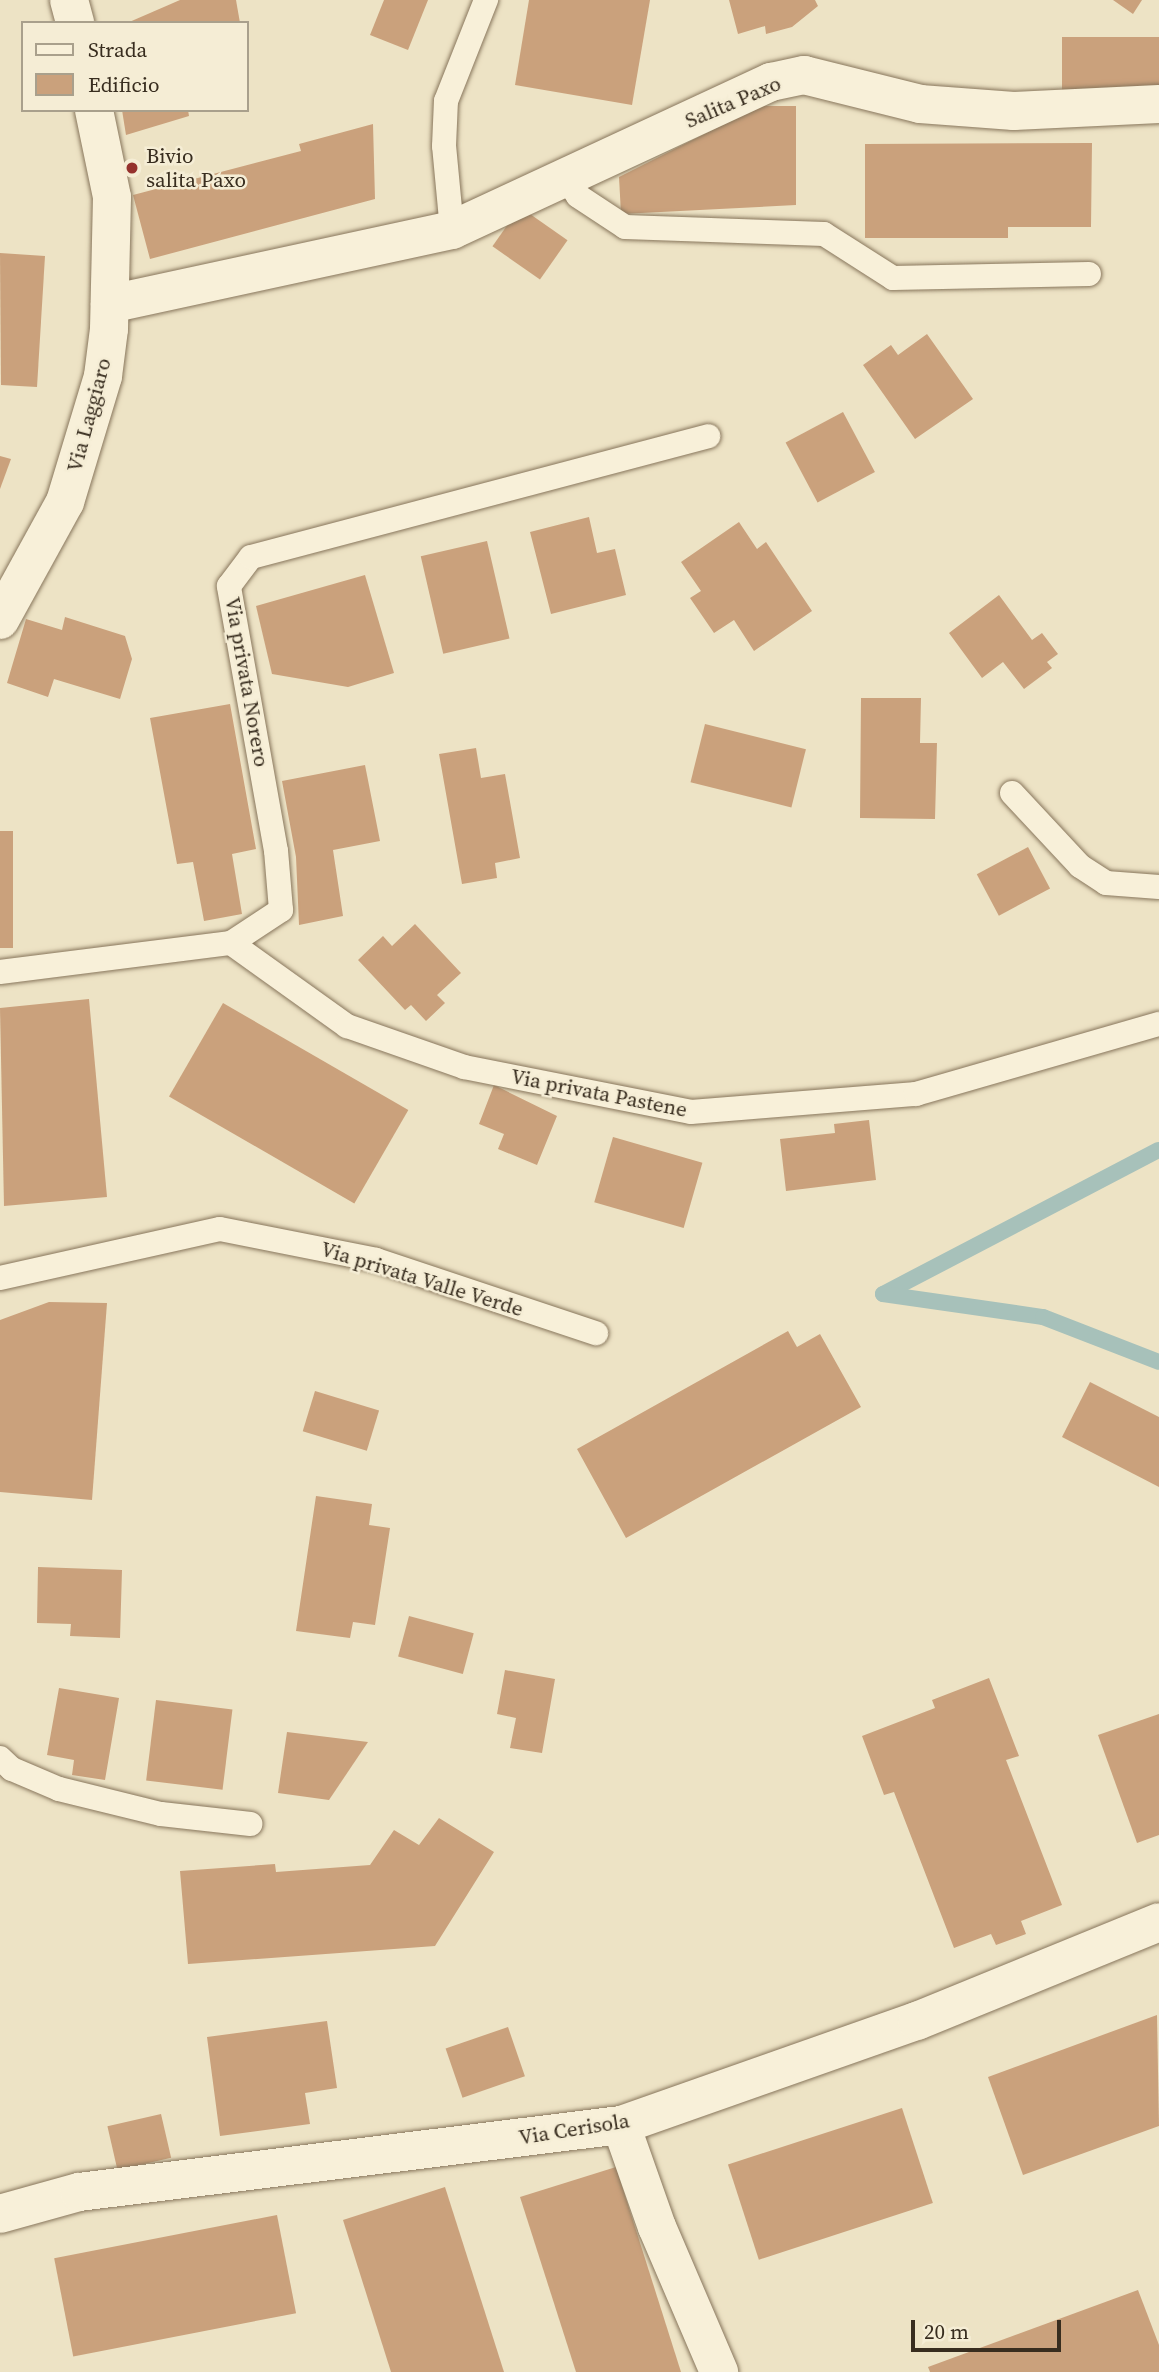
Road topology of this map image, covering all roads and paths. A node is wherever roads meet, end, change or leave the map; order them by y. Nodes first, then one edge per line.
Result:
1 (69, 0) edge
2 (486, 0) edge
3 (74, 21) edge
4 (1159, 104) edge
5 (94, 112) edge
6 (567, 180) junction
7 (452, 230) junction
8 (1089, 274) dead end
9 (110, 304) junction
10 (708, 436) dead end
11 (0, 620) edge
12 (1012, 793) dead end
13 (1159, 887) edge
14 (231, 943) junction
15 (0, 972) edge
16 (1159, 1024) edge
17 (0, 1278) edge
18 (596, 1333) dead end
19 (0, 1758) edge
20 (250, 1824) dead end
21 (1159, 1922) edge
22 (621, 2125) junction
23 (0, 2214) edge
24 (719, 2372) edge

1 - 3 street
2 - 7 lane
4 - 6 street, Salita Paxo
5 - 9 street, Via Laggiaro
6 - 7 street, Salita Paxo
6 - 8 lane
7 - 9 street, Salita Paxo
9 - 11 street, Via Laggiaro
10 - 14 lane, Via privata Norero
12 - 13 lane
14 - 15 lane, Via privata Norero
14 - 16 lane, Via privata Pastene
17 - 18 lane, Via privata Valle Verde
19 - 20 lane
21 - 22 street, Via Cerisola
22 - 23 street, Via Cerisola
22 - 24 street

